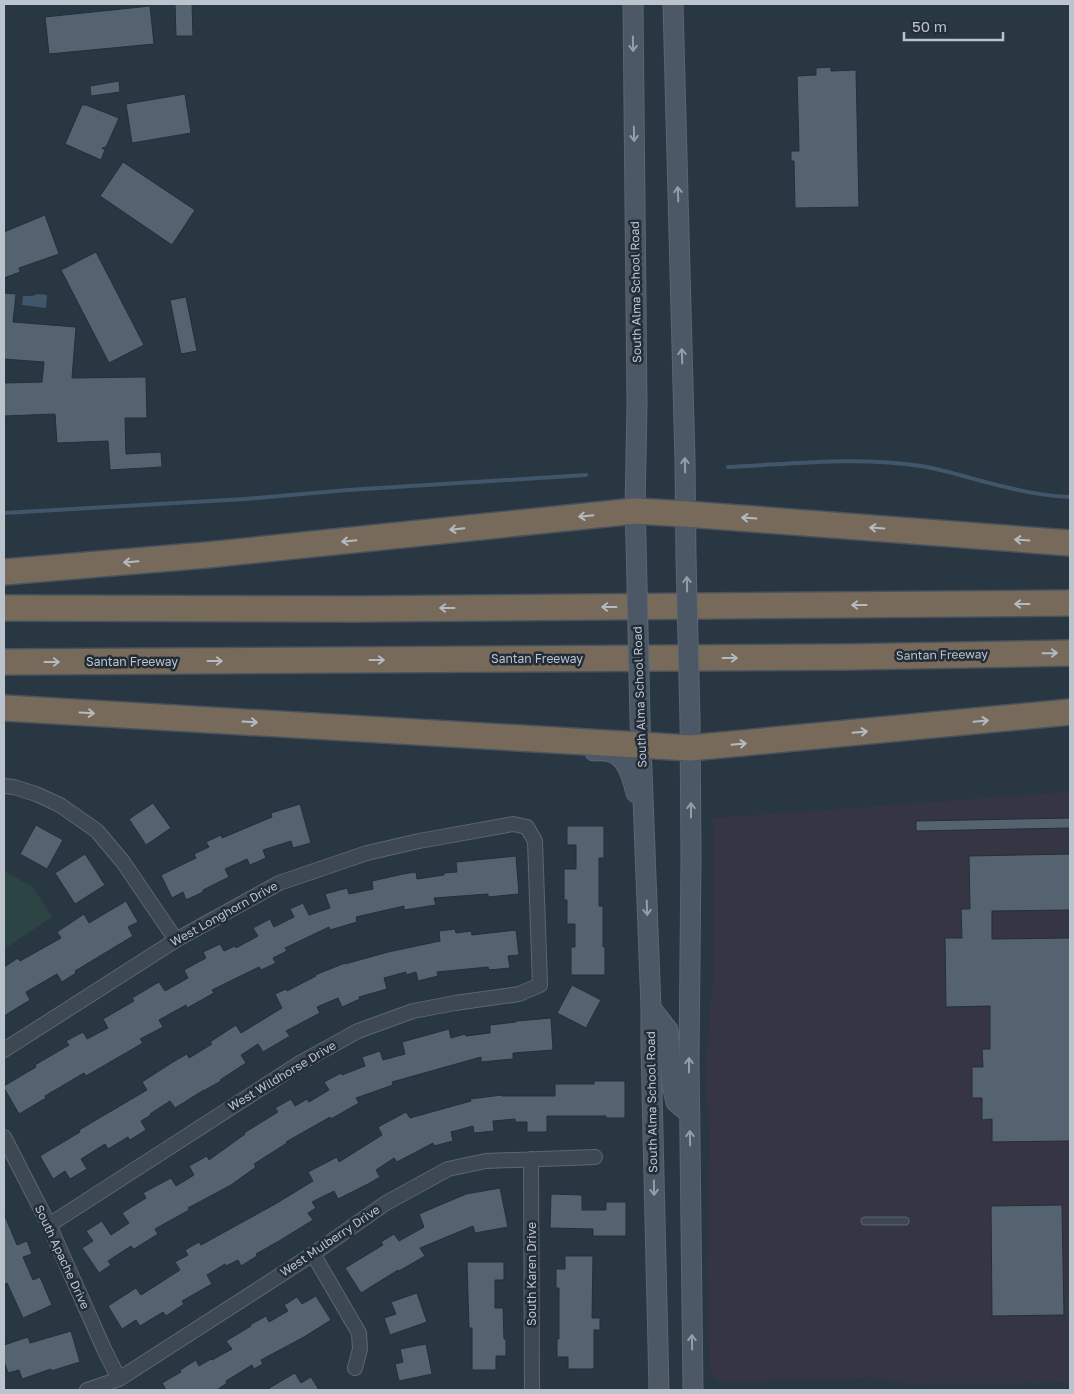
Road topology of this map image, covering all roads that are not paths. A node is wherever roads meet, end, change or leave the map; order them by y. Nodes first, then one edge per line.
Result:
1 (633, 4) edge
2 (674, 4) edge
3 (635, 511) junction
4 (686, 514) junction
5 (1070, 543) edge
6 (4, 572) edge
7 (1070, 603) edge
8 (4, 608) edge
9 (1070, 653) edge
10 (4, 662) edge
11 (4, 708) edge
12 (1070, 712) edge
13 (370, 729) junction
14 (640, 745) junction
15 (690, 748) junction
16 (4, 786) edge
17 (643, 819) junction
18 (176, 940) junction
19 (540, 985) joint
20 (651, 1008) junction
21 (4, 1050) edge
22 (690, 1114) junction
23 (4, 1137) edge
24 (595, 1157) dead end
25 (531, 1159) junction
26 (905, 1221) dead end
27 (865, 1222) dead end
28 (49, 1225) junction
29 (313, 1254) junction
30 (355, 1368) dead end
31 (118, 1379) junction
32 (87, 1390) edge
33 (532, 1390) edge
34 (659, 1390) edge
35 (693, 1390) edge

1 -> 3 main road, South Alma School Road
4 -> 2 main road
3 - 4 highway
3 -> 6 highway
3 - 14 main road, South Alma School Road, bridge
5 -> 4 highway
15 -> 4 main road, bridge
7 -> 8 highway
10 -> 9 highway, Santan Freeway
11 -> 13 highway
15 -> 12 highway
13 - 14 highway
13 - 17 main road
14 - 15 highway
14 - 17 main road, South Alma School Road
22 -> 15 main road
16 - 18 street
17 -> 20 main road, South Alma School Road
18 - 19 street, West Longhorn Drive
18 - 21 street, West Longhorn Drive
19 - 28 street, West Wildhorse Drive
20 - 22 main road
20 -> 34 main road, South Alma School Road
35 -> 22 main road
23 - 28 street, South Apache Drive
24 - 25 street, West Mulberry Drive
25 - 29 street, West Mulberry Drive
25 - 33 street, South Karen Drive
26 - 27 lane
28 - 31 street, South Apache Drive
29 - 30 street
29 - 31 street, West Mulberry Drive
31 - 32 street, West Mulberry Drive

